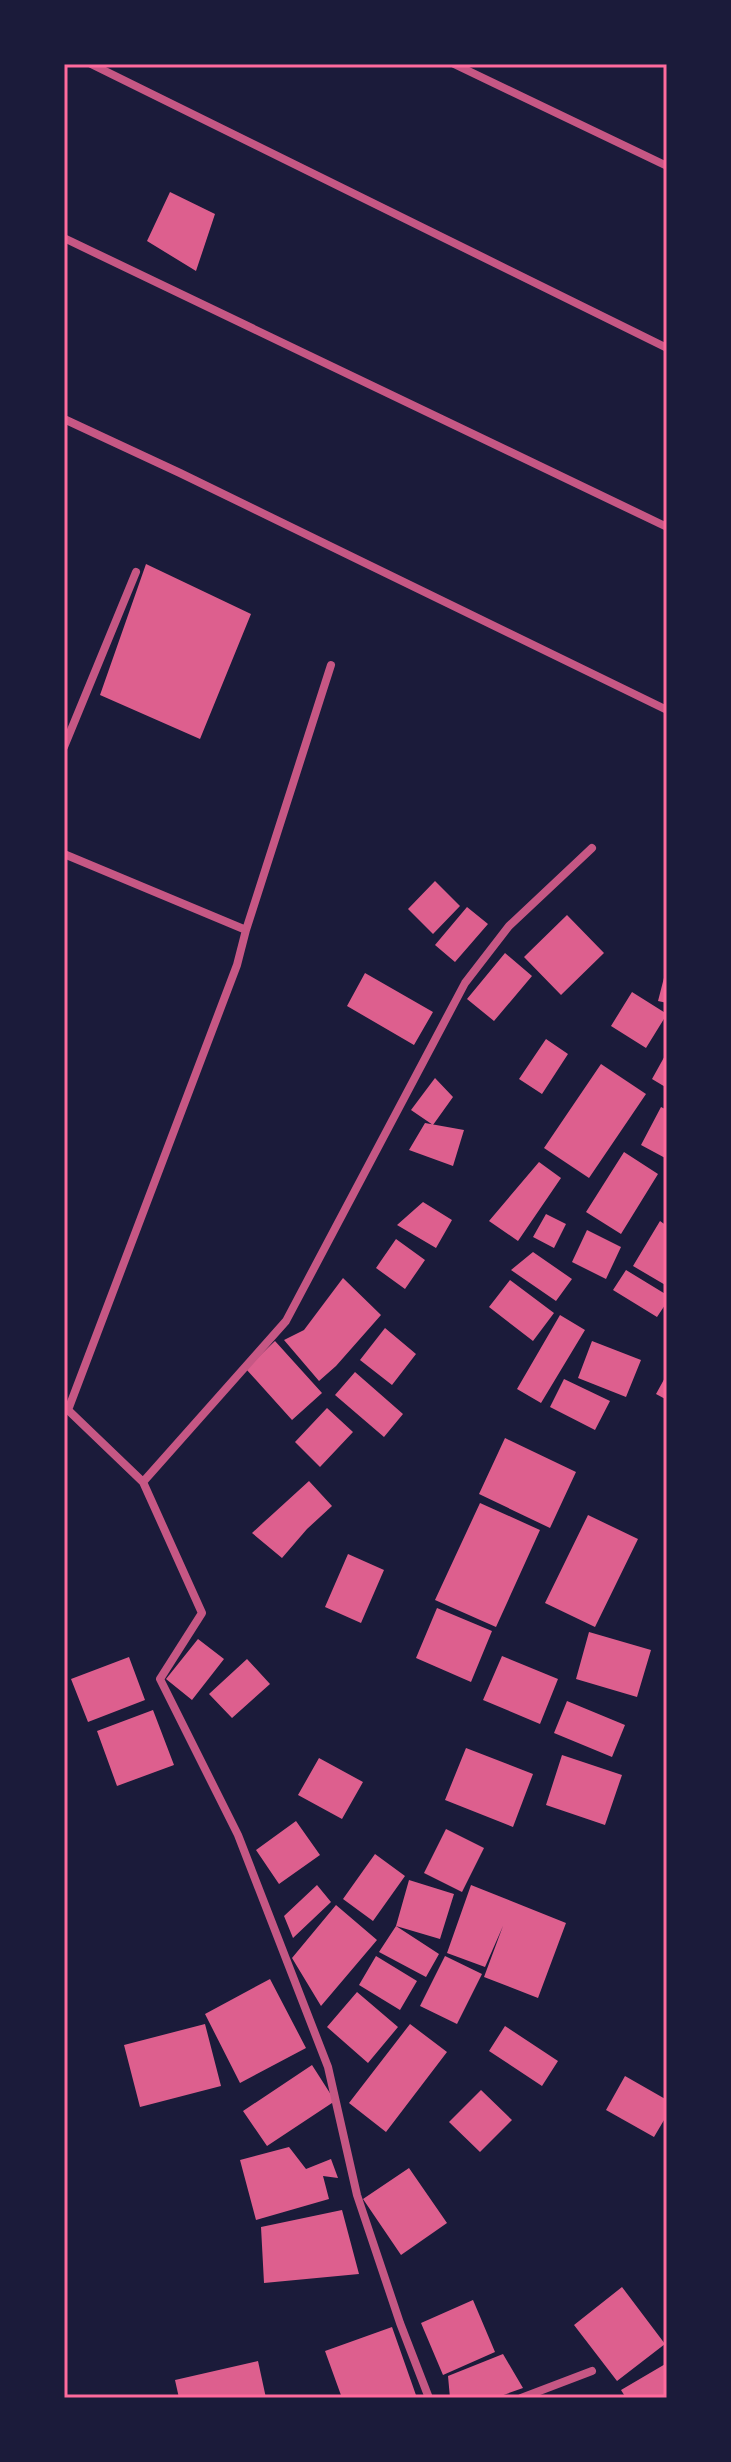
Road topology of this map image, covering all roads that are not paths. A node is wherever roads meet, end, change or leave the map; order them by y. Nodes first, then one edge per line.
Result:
1 (91, 64) edge
2 (454, 64) edge
3 (667, 166) edge
4 (64, 238) edge
5 (667, 348) edge
6 (64, 419) edge
7 (667, 527) edge
8 (136, 572) dead end
9 (331, 665) dead end
10 (667, 710) edge
11 (64, 747) edge
12 (592, 848) dead end
13 (64, 854) edge
14 (246, 930) junction
15 (143, 1482) junction
16 (592, 2371) dead end
17 (429, 2398) edge
18 (521, 2398) edge

1 - 5 street
2 - 3 street
4 - 7 street
6 - 10 street
8 - 11 street
9 - 14 street
12 - 15 street
13 - 14 street
14 - 15 street
15 - 17 street
16 - 18 street

